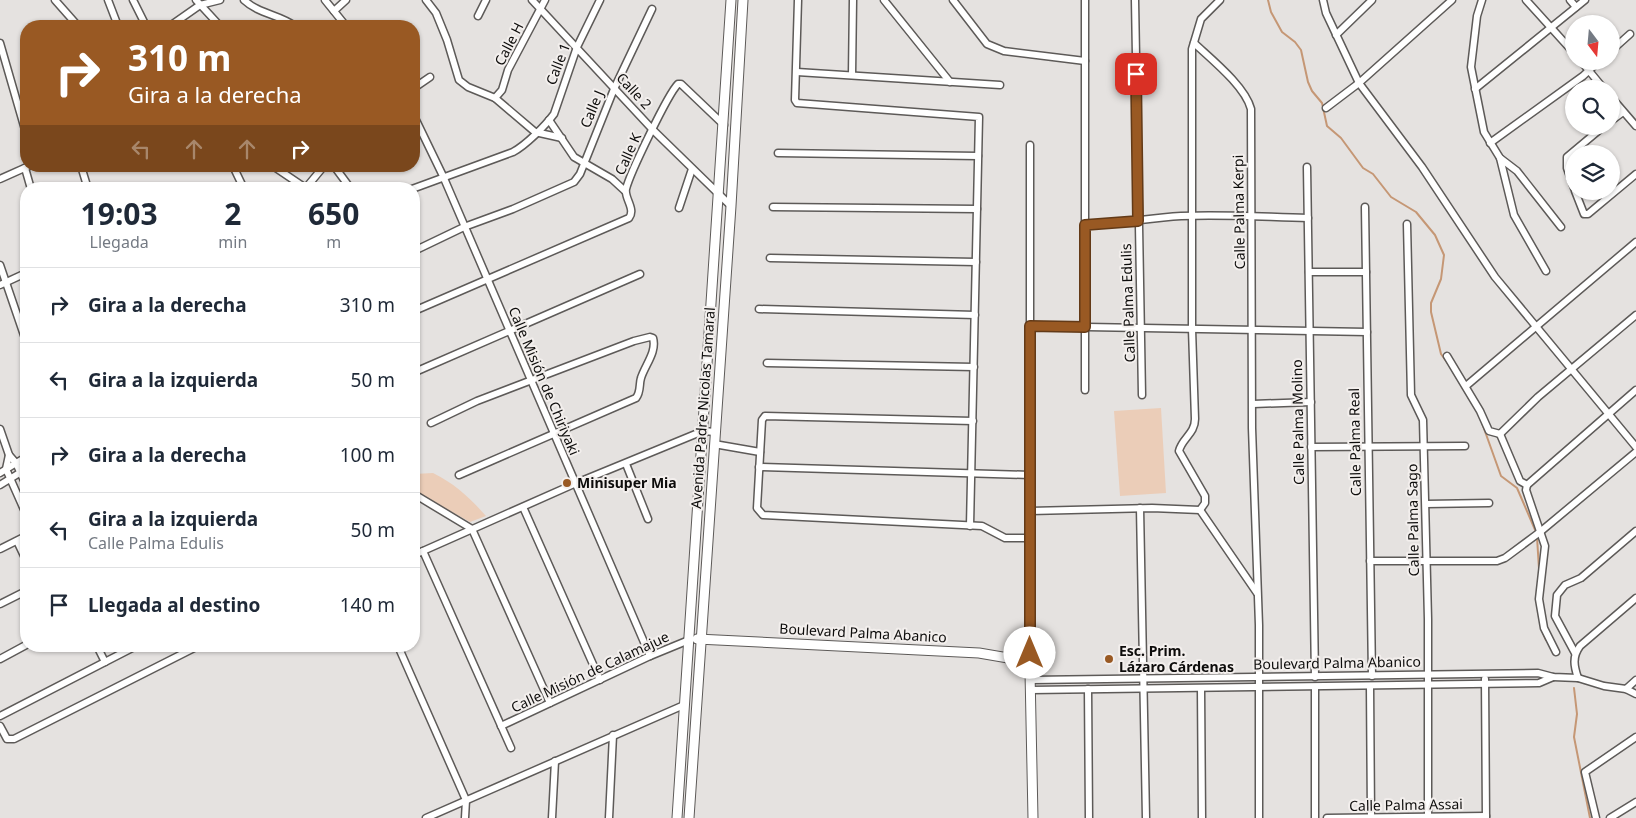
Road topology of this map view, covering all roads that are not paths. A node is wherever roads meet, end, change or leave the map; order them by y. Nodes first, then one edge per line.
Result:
1 (55, 0) edge
2 (108, 0) edge
3 (133, 0) edge
4 (220, 0) edge
5 (244, 0) edge
6 (325, 0) edge
7 (346, 0) edge
8 (426, 0) edge
9 (486, 0) edge
10 (532, 0) edge
11 (545, 0) edge
12 (600, 0) edge
13 (732, 0) edge
14 (743, 0) edge
15 (798, 0) edge
16 (853, 0) edge
17 (884, 0) edge
18 (953, 0) edge
19 (1085, 0) edge
20 (1135, 0) edge
21 (1220, 0) edge
22 (1323, 0) edge
23 (1372, 0) edge
24 (1452, 0) edge
25 (1482, 0) edge
26 (1526, 0) edge
27 (1570, 0) edge
28 (1585, 0) edge
29 (198, 2) edge
30 (1576, 7) junction
31 (541, 9) junction
32 (652, 9) dead end
33 (334, 11) junction
34 (478, 16) dead end
35 (73, 20) edge
36 (116, 20) edge
37 (143, 20) edge
38 (177, 20) edge
39 (214, 20) edge
40 (283, 20) edge
41 (341, 20) edge
42 (1551, 27) junction
43 (1336, 34) junction
44 (1630, 34) dead end
45 (0, 43) edge
46 (1194, 43) junction
47 (1565, 43) edge
48 (1620, 43) edge
49 (577, 48) junction
50 (1085, 61) junction
51 (7, 66) junction
52 (0, 68) edge
53 (1589, 70) joint
54 (797, 72) junction
55 (852, 76) junction
56 (430, 77) dead end
57 (1597, 80) edge
58 (950, 82) junction
59 (1359, 83) junction
60 (420, 84) edge
61 (1000, 85) dead end
62 (614, 89) junction
63 (1475, 89) junction
64 (495, 98) junction
65 (20, 103) edge
66 (1326, 108) dead end
67 (1620, 108) edge
68 (1623, 112) junction
69 (1620, 114) edge
70 (549, 120) junction
71 (724, 126) junction
72 (1636, 126) edge
73 (420, 128) edge
74 (653, 130) junction
75 (535, 132) junction
76 (1594, 135) edge
77 (562, 138) junction
78 (1490, 143) junction
79 (1030, 145) dead end
80 (1582, 145) edge
81 (778, 153) dead end
82 (978, 156) junction
83 (1500, 158) junction
84 (584, 164) junction
85 (1307, 167) dead end
86 (692, 169) junction
87 (20, 170) edge
88 (282, 172) edge
89 (319, 172) edge
90 (1636, 174) edge
91 (443, 176) junction
92 (0, 179) edge
93 (297, 182) edge
94 (311, 182) edge
95 (420, 186) edge
96 (1620, 187) edge
97 (626, 190) junction
98 (720, 196) junction
99 (1578, 200) edge
100 (1605, 200) edge
101 (731, 206) junction
102 (1365, 207) dead end
103 (678, 208) dead end
104 (773, 208) dead end
105 (977, 209) junction
106 (1192, 216) junction
107 (1251, 216) junction
108 (1308, 218) junction
109 (1138, 221) junction
110 (1407, 224) dead end
111 (1085, 225) junction
112 (464, 227) junction
113 (1561, 227) dead end
114 (1636, 242) edge
115 (420, 249) edge
116 (770, 258) dead end
117 (976, 262) junction
118 (0, 265) edge
119 (1546, 271) dead end
120 (1308, 272) junction
121 (1366, 272) junction
122 (640, 274) dead end
123 (20, 276) edge
124 (486, 279) junction
125 (3, 283) edge
126 (420, 308) edge
127 (759, 309) dead end
128 (975, 315) junction
129 (1636, 315) edge
130 (20, 326) edge
131 (1030, 326) junction
132 (1085, 327) junction
133 (1142, 328) junction
134 (1535, 328) junction
135 (1192, 329) junction
136 (1252, 330) junction
137 (509, 331) junction
138 (1310, 331) junction
139 (1367, 332) junction
140 (1447, 356) dead end
141 (767, 363) dead end
142 (974, 367) junction
143 (420, 370) edge
144 (1570, 370) junction
145 (530, 382) junction
146 (1466, 386) junction
147 (1086, 390) dead end
148 (1636, 390) edge
149 (1142, 395) dead end
150 (1311, 402) junction
151 (1253, 404) junction
152 (1608, 414) junction
153 (973, 421) junction
154 (431, 423) dead end
155 (0, 429) edge
156 (703, 431) junction
157 (715, 432) junction
158 (552, 433) junction
159 (1500, 434) junction
160 (714, 444) junction
161 (1367, 446) junction
162 (1424, 446) junction
163 (1466, 446) dead end
164 (1311, 447) junction
165 (1636, 448) edge
166 (760, 452) junction
167 (1636, 452) edge
168 (8, 455) junction
169 (20, 461) edge
170 (16, 463) junction
171 (626, 464) junction
172 (20, 467) edge
173 (759, 467) junction
174 (6, 469) junction
175 (20, 472) edge
176 (972, 472) junction
177 (0, 473) edge
178 (458, 475) dead end
179 (1030, 475) junction
180 (10, 478) junction
181 (574, 484) junction
182 (0, 485) edge
183 (1527, 485) junction
184 (420, 498) edge
185 (20, 500) edge
186 (1490, 503) dead end
187 (1426, 504) junction
188 (523, 507) junction
189 (1140, 508) junction
190 (1200, 510) junction
191 (1030, 511) junction
192 (648, 519) dead end
193 (970, 526) junction
194 (472, 529) junction
195 (1636, 531) edge
196 (1539, 533) junction
197 (1030, 538) junction
198 (20, 539) edge
199 (17, 541) junction
200 (20, 547) edge
201 (0, 549) edge
202 (423, 551) junction
203 (420, 552) edge
204 (1427, 560) junction
205 (1370, 561) junction
206 (20, 593) edge
207 (1258, 595) junction
208 (1636, 598) edge
209 (0, 604) edge
210 (701, 638) junction
211 (689, 640) junction
212 (20, 649) edge
213 (101, 652) edge
214 (124, 652) edge
215 (186, 652) edge
216 (401, 652) edge
217 (1556, 652) dead end
218 (1575, 653) junction
219 (650, 656) junction
220 (0, 658) edge
221 (105, 662) junction
222 (1428, 674) junction
223 (1485, 674) junction
224 (1030, 676) junction
225 (1372, 676) junction
226 (1314, 677) junction
227 (1553, 677) junction
228 (1258, 678) junction
229 (1578, 678) junction
230 (1145, 679) junction
231 (600, 680) junction
232 (1636, 680) edge
233 (1486, 683) junction
234 (1428, 684) junction
235 (1370, 686) junction
236 (1315, 687) junction
237 (1145, 688) junction
238 (1258, 688) junction
239 (1088, 689) junction
240 (1201, 689) junction
241 (1626, 689) junction
242 (1031, 690) junction
243 (1636, 694) edge
244 (550, 703) junction
245 (684, 705) junction
246 (0, 716) edge
247 (0, 726) edge
248 (501, 726) junction
249 (613, 735) junction
250 (1636, 737) edge
251 (511, 748) dead end
252 (555, 761) junction
253 (466, 800) junction
254 (1636, 802) edge
255 (1428, 817) edge
256 (1486, 817) edge
257 (426, 818) edge
258 (466, 818) edge
259 (552, 818) edge
260 (609, 818) edge
261 (677, 818) edge
262 (689, 818) edge
263 (1034, 818) edge
264 (1088, 818) edge
265 (1146, 818) edge
266 (1202, 818) edge
267 (1259, 818) edge
268 (1315, 818) edge
269 (1326, 818) edge
270 (1371, 818) edge
271 (1596, 818) edge
272 (1610, 818) edge

1 - 35 street
2 - 36 street
3 - 37 street
4 - 29 street
5 - 40 street
6 - 33 street
7 - 33 street
8 - 64 street
9 - 34 street
10 - 31 street, Calle 2
11 - 31 street, Calle H
12 - 49 street, Calle 1
13 - 71 street, Avenida Padre Nicolas Tamaral
14 - 101 street, Avenida Padre Nicolas Tamaral
15 - 54 street
16 - 55 street
17 - 58 street
18 - 50 street
19 - 50 street
20 - 109 street, Calle Palma Edulis
21 - 46 street
22 - 43 street
23 - 43 street
24 - 59 street
25 - 63 street
26 - 42 street
27 - 30 street
28 - 30 street
29 - 38 street
29 - 39 street
30 - 42 street
31 - 49 street, Calle 2
31 - 64 street, Calle H
32 - 62 street, Calle J
33 - 41 street
42 - 47 street
42 - 63 street
43 - 59 street
44 - 48 street
45 - 51 street
46 - 106 street
46 - 107 street, Calle Palma Kerpi
49 - 62 street, Calle 2
49 - 70 street, Calle 1
50 - 111 street
51 - 52 street
51 - 65 street
53 - 57 street
53 - 78 street
54 - 55 street
54 - 82 street
55 - 58 street
56 - 60 street
58 - 61 street
59 - 66 street
59 - 134 street
62 - 74 street, Calle 2
62 - 84 street, Calle J
63 - 78 street
64 - 75 street
67 - 68 street
68 - 69 street
68 - 72 street
70 - 75 street, Calle 1
70 - 77 street
71 - 74 street, Calle K
71 - 98 street, Avenida Padre Nicolas Tamaral
73 - 91 street, Calle Misión de Chiriyaki
74 - 86 street, Calle 2
74 - 97 street, Calle K
75 - 77 street
75 - 91 street, Calle 1
76 - 80 street
77 - 84 street
78 - 83 street
79 - 131 street
81 - 82 street
82 - 105 street
83 - 113 street
83 - 119 street
84 - 97 street
84 - 112 street, Calle J
85 - 108 street, Calle Palma Molino
86 - 98 street, Calle 2
86 - 103 street
87 - 92 street
88 - 93 street
89 - 94 street
90 - 96 street
91 - 95 street, Calle 1
91 - 112 street, Calle Misión de Chiriyaki
97 - 124 street, Calle K
98 - 101 street, Calle 2
98 - 156 street, Avenida Padre Nicolas Tamaral
99 - 100 street
101 - 157 street, Avenida Padre Nicolas Tamaral
102 - 121 street, Calle Palma Real
104 - 105 street
105 - 117 street
106 - 107 street
106 - 109 street
106 - 135 street
107 - 108 street
107 - 136 street, Calle Palma Kerpi
108 - 120 street, Calle Palma Molino
109 - 111 street
109 - 133 street, Calle Palma Edulis
110 - 162 street, Calle Palma Sago
111 - 132 street
112 - 115 street, Calle J
112 - 124 street, Calle Misión de Chiriyaki
114 - 134 street
116 - 117 street
117 - 128 street
118 - 125 street
120 - 121 street
120 - 138 street, Calle Palma Molino
121 - 139 street, Calle Palma Real
122 - 137 street
123 - 125 street
124 - 126 street
124 - 137 street, Calle Misión de Chiriyaki
125 - 130 street
127 - 128 street
128 - 142 street
129 - 144 street
131 - 132 street
131 - 179 street
132 - 133 street
132 - 147 street
133 - 135 street
133 - 149 street, Calle Palma Edulis
134 - 144 street
134 - 146 street
135 - 136 street
135 - 190 street
136 - 138 street
136 - 151 street, Calle Palma Kerpi
137 - 143 street
137 - 145 street, Calle Misión de Chiriyaki
138 - 139 street
138 - 150 street, Calle Palma Molino
139 - 161 street, Calle Palma Real
140 - 146 street
141 - 142 street
142 - 153 street
144 - 152 street
144 - 159 street
145 - 154 street
145 - 158 street, Calle Misión de Chiriyaki
145 - 158 street
146 - 159 street
148 - 152 street
150 - 151 street
150 - 164 street, Calle Palma Molino
151 - 207 street, Calle Palma Kerpi
152 - 165 street
152 - 183 street
153 - 166 street
153 - 176 street
155 - 168 street
156 - 157 street
156 - 171 street
156 - 211 street, Avenida Padre Nicolas Tamaral
157 - 160 street, Avenida Padre Nicolas Tamaral
158 - 178 street
158 - 181 street, Calle Misión de Chiriyaki
159 - 183 street
160 - 166 street
160 - 210 street, Avenida Padre Nicolas Tamaral
161 - 162 street
161 - 164 street
161 - 205 street, Calle Palma Real
162 - 163 street
162 - 187 street, Calle Palma Sago
164 - 226 street, Calle Palma Molino
166 - 173 street
167 - 196 street
168 - 170 street
168 - 174 street
169 - 170 street
170 - 172 street
170 - 174 street
171 - 181 street
171 - 192 street
173 - 176 street
173 - 193 street
174 - 177 street
174 - 180 street
175 - 180 street
176 - 179 street
176 - 193 street
179 - 191 street
180 - 182 street
180 - 185 street
181 - 188 street
181 - 219 street, Calle Misión de Chiriyaki
183 - 196 street
184 - 194 street
186 - 187 street
187 - 204 street, Calle Palma Sago
188 - 194 street
188 - 231 street
189 - 190 street
189 - 191 street
189 - 230 street
190 - 207 street
191 - 197 street
193 - 197 street
194 - 202 street
194 - 244 street
195 - 218 street
196 - 204 street
196 - 217 street
197 - 224 street
198 - 199 street
199 - 200 street
199 - 201 street
202 - 203 street
202 - 248 street
204 - 205 street
204 - 222 street, Calle Palma Sago
205 - 225 street, Calle Palma Real
206 - 209 street
207 - 228 street, Calle Palma Kerpi
208 - 218 street
210 - 211 street, Boulevard Palma Abanico
210 - 224 street, Boulevard Palma Abanico
210 - 262 street, Avenida Padre Nicolas Tamaral
211 - 219 street, Calle Misión de Calamajue
211 - 245 street, Avenida Padre Nicolas Tamaral
212 - 220 street
213 - 221 street
214 - 221 street
215 - 247 street
216 - 253 street
218 - 229 street
219 - 231 street, Calle Misión de Calamajue
221 - 246 street
222 - 223 street, Boulevard Palma Abanico
222 - 225 street, Boulevard Palma Abanico
222 - 234 street, Calle Palma Sago
223 - 227 street, Boulevard Palma Abanico
223 - 233 street
224 - 230 street, Boulevard Palma Abanico
224 - 242 street
225 - 226 street, Boulevard Palma Abanico
226 - 228 street, Boulevard Palma Abanico
227 - 229 street, Boulevard Palma Abanico
227 - 233 street, Boulevard Palma Abanico
228 - 230 street, Boulevard Palma Abanico
228 - 238 street, Calle Palma Kerpi
229 - 241 street, Boulevard Palma Abanico
230 - 237 street
231 - 244 street, Calle Misión de Calamajue
232 - 241 street
233 - 234 street, Boulevard Palma Abanico
233 - 256 street
234 - 235 street, Boulevard Palma Abanico
234 - 255 street, Calle Palma Sago
235 - 236 street, Boulevard Palma Abanico
235 - 270 street
236 - 238 street, Boulevard Palma Abanico
236 - 268 street
237 - 239 street, Boulevard Palma Abanico
237 - 240 street, Boulevard Palma Abanico
237 - 265 street
238 - 240 street, Boulevard Palma Abanico
238 - 267 street
239 - 242 street, Boulevard Palma Abanico
239 - 264 street
240 - 266 street
241 - 243 street, Boulevard Palma Abanico
242 - 263 street
244 - 248 street, Calle Misión de Calamajue
245 - 249 street
245 - 261 street, Avenida Padre Nicolas Tamaral
248 - 251 street
249 - 252 street
249 - 260 street
250 - 271 street
252 - 253 street
252 - 259 street
253 - 257 street
253 - 258 street
254 - 272 street
255 - 256 street, Calle Palma Assai
255 - 270 street, Calle Palma Assai
269 - 270 street, Calle Palma Assai

